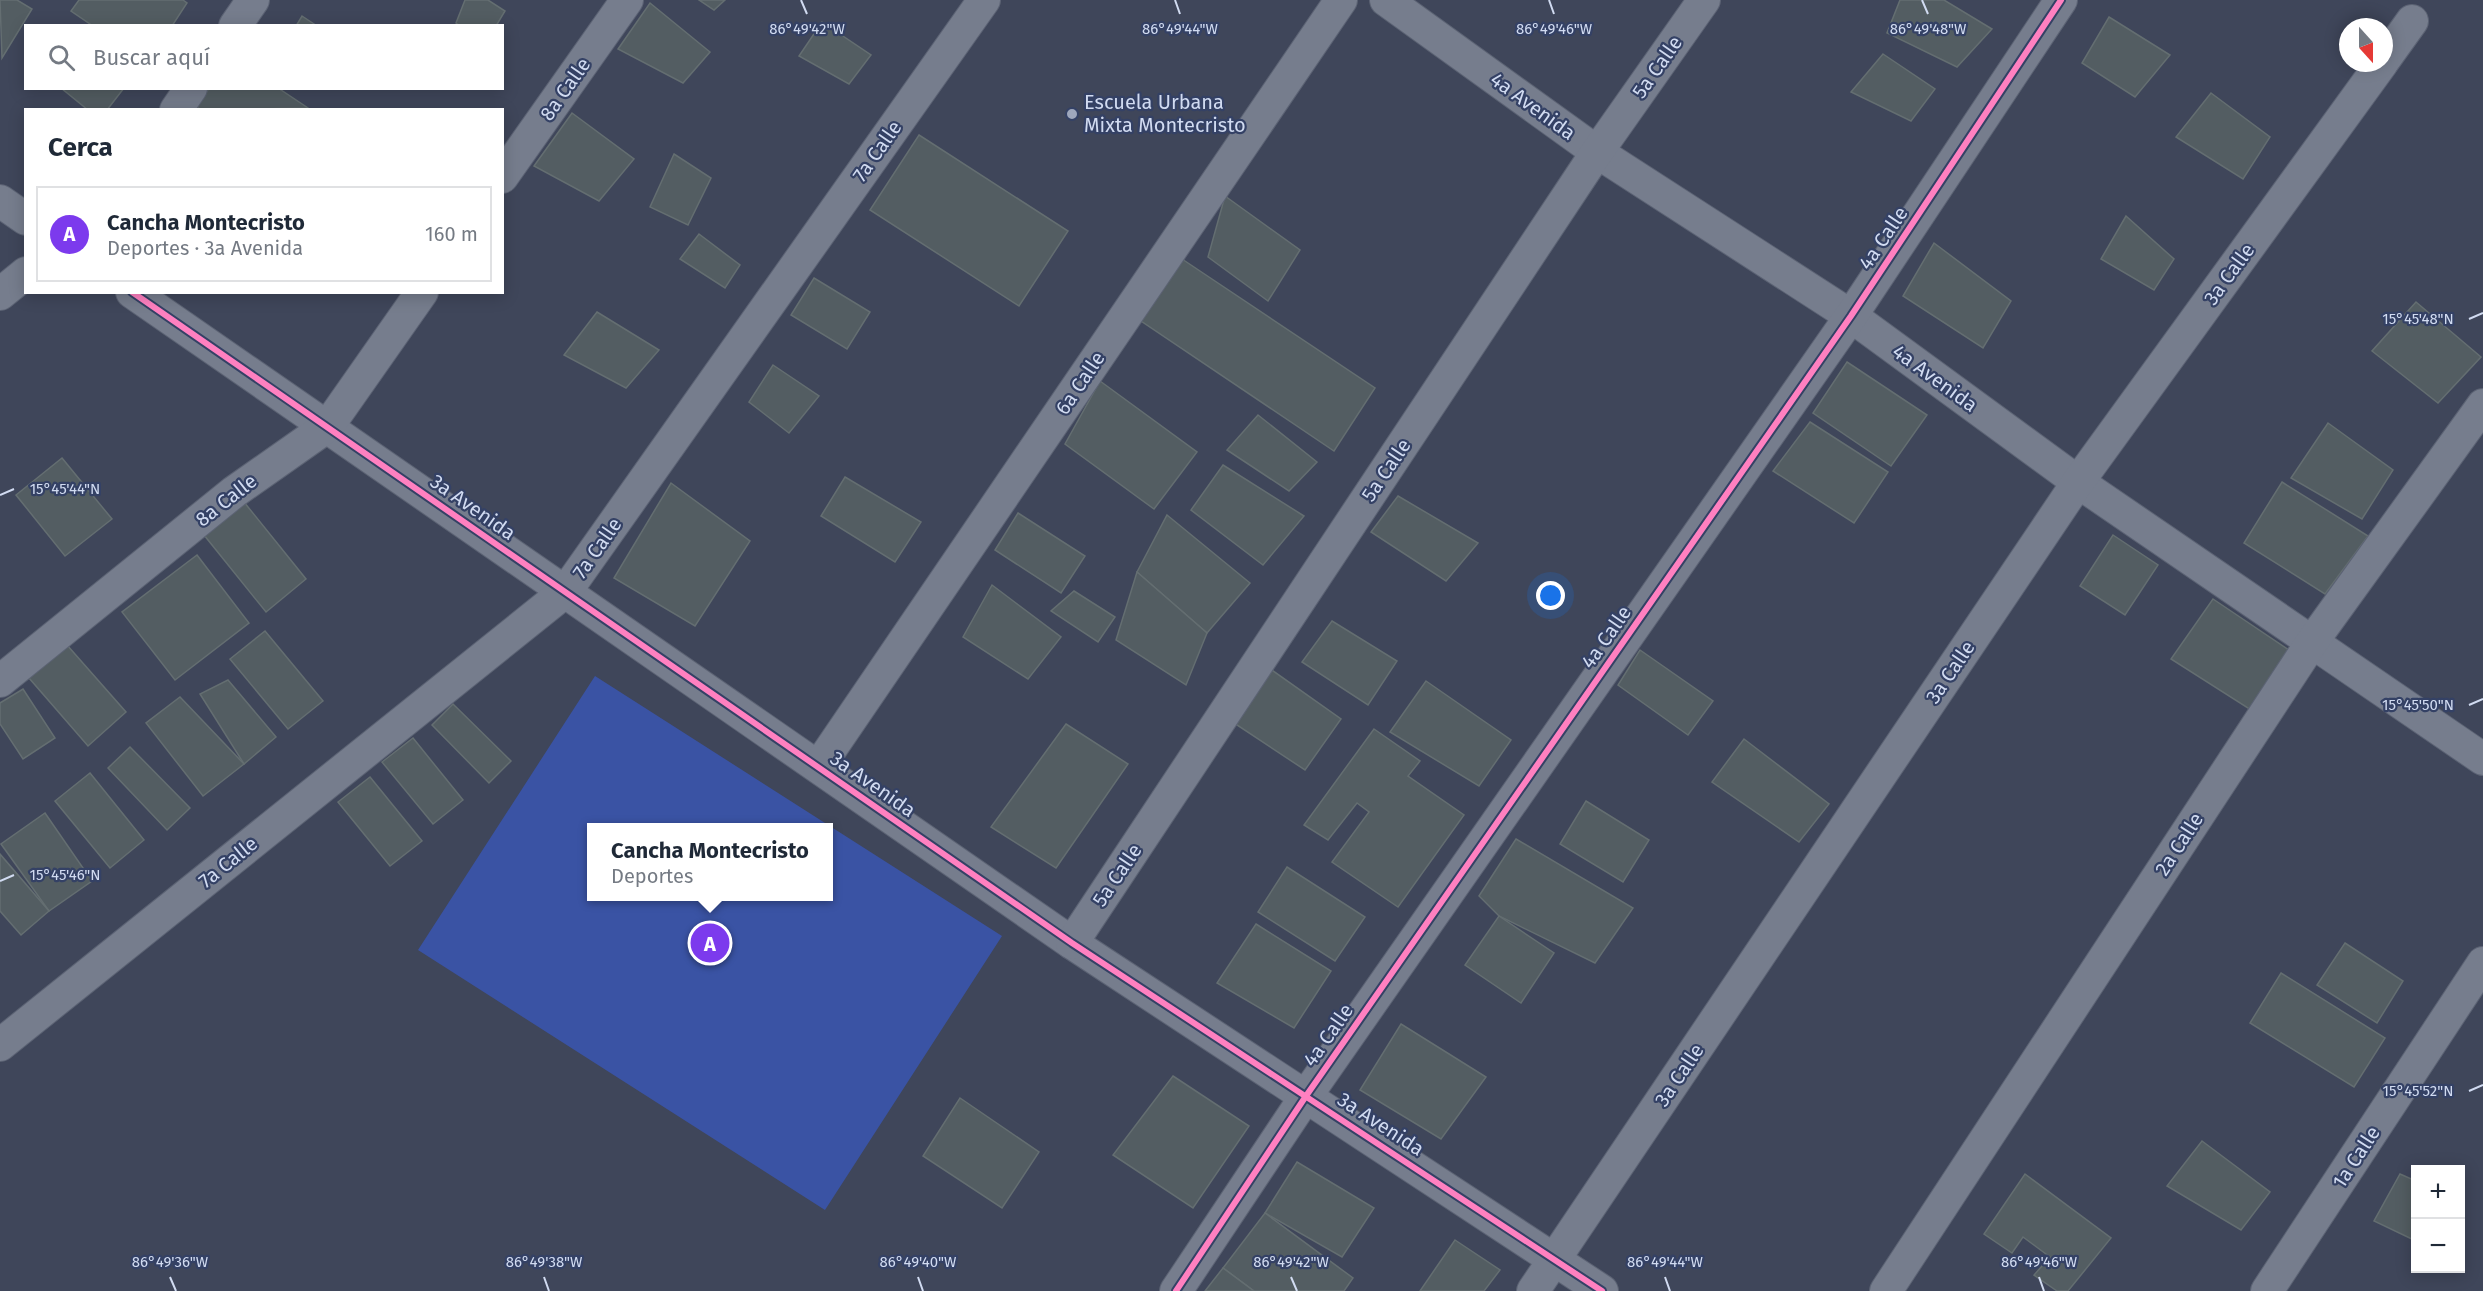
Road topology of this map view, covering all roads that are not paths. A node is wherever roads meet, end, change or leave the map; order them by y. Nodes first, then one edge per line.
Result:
1 (253, 0) edge
2 (627, 0) edge
3 (984, 0) edge
4 (1341, 0) edge
5 (1386, 0) edge
6 (1704, 0) edge
7 (2061, 0) edge
8 (2412, 21) dead end
9 (236, 24) edge
10 (2393, 48) edge
11 (2376, 72) edge
12 (190, 90) edge
13 (177, 108) edge
14 (1597, 152) junction
15 (504, 174) edge
16 (0, 201) edge
17 (24, 218) edge
18 (24, 275) edge
19 (0, 294) edge
20 (135, 294) edge
21 (421, 294) edge
22 (1851, 316) junction
23 (2483, 405) edge
24 (328, 426) junction
25 (2078, 482) junction
26 (566, 591) junction
27 (2312, 642) junction
28 (0, 681) edge
29 (2483, 759) edge
30 (819, 766) junction
31 (1072, 943) junction
32 (2483, 963) edge
33 (0, 1045) edge
34 (1306, 1096) junction
35 (1555, 1258) junction
36 (1176, 1291) edge
37 (1533, 1291) edge
38 (1602, 1291) edge
39 (1886, 1291) edge
40 (2267, 1291) edge

1 - 9 street
2 - 15 street, 8a Calle
3 - 26 street, 7a Calle
4 - 30 street, 6a Calle
5 - 14 street, 4a Avenida
6 - 14 street, 5a Calle
7 - 22 street, 4a Calle
8 - 10 street, 3a Calle
11 - 25 street, 3a Calle
12 - 13 street
14 - 22 street, 4a Avenida
14 - 31 street, 5a Calle
16 - 17 street
18 - 19 street
20 - 24 street, 3a Avenida
21 - 24 street, 8a Calle
22 - 25 street, 4a Avenida
22 - 34 street, 4a Calle
23 - 27 street, 2a Calle
24 - 26 street, 3a Avenida
24 - 28 street, 8a Calle
25 - 27 street, 4a Avenida
25 - 35 street, 3a Calle
26 - 30 street, 3a Avenida
26 - 33 street, 7a Calle
27 - 29 street, 4a Avenida
27 - 39 street, 2a Calle
30 - 31 street, 3a Avenida
31 - 34 street, 3a Avenida
32 - 40 street, 1a Calle
34 - 35 street, 3a Avenida
34 - 36 street, 4a Calle
35 - 37 street, 3a Calle
35 - 38 street, 3a Avenida

